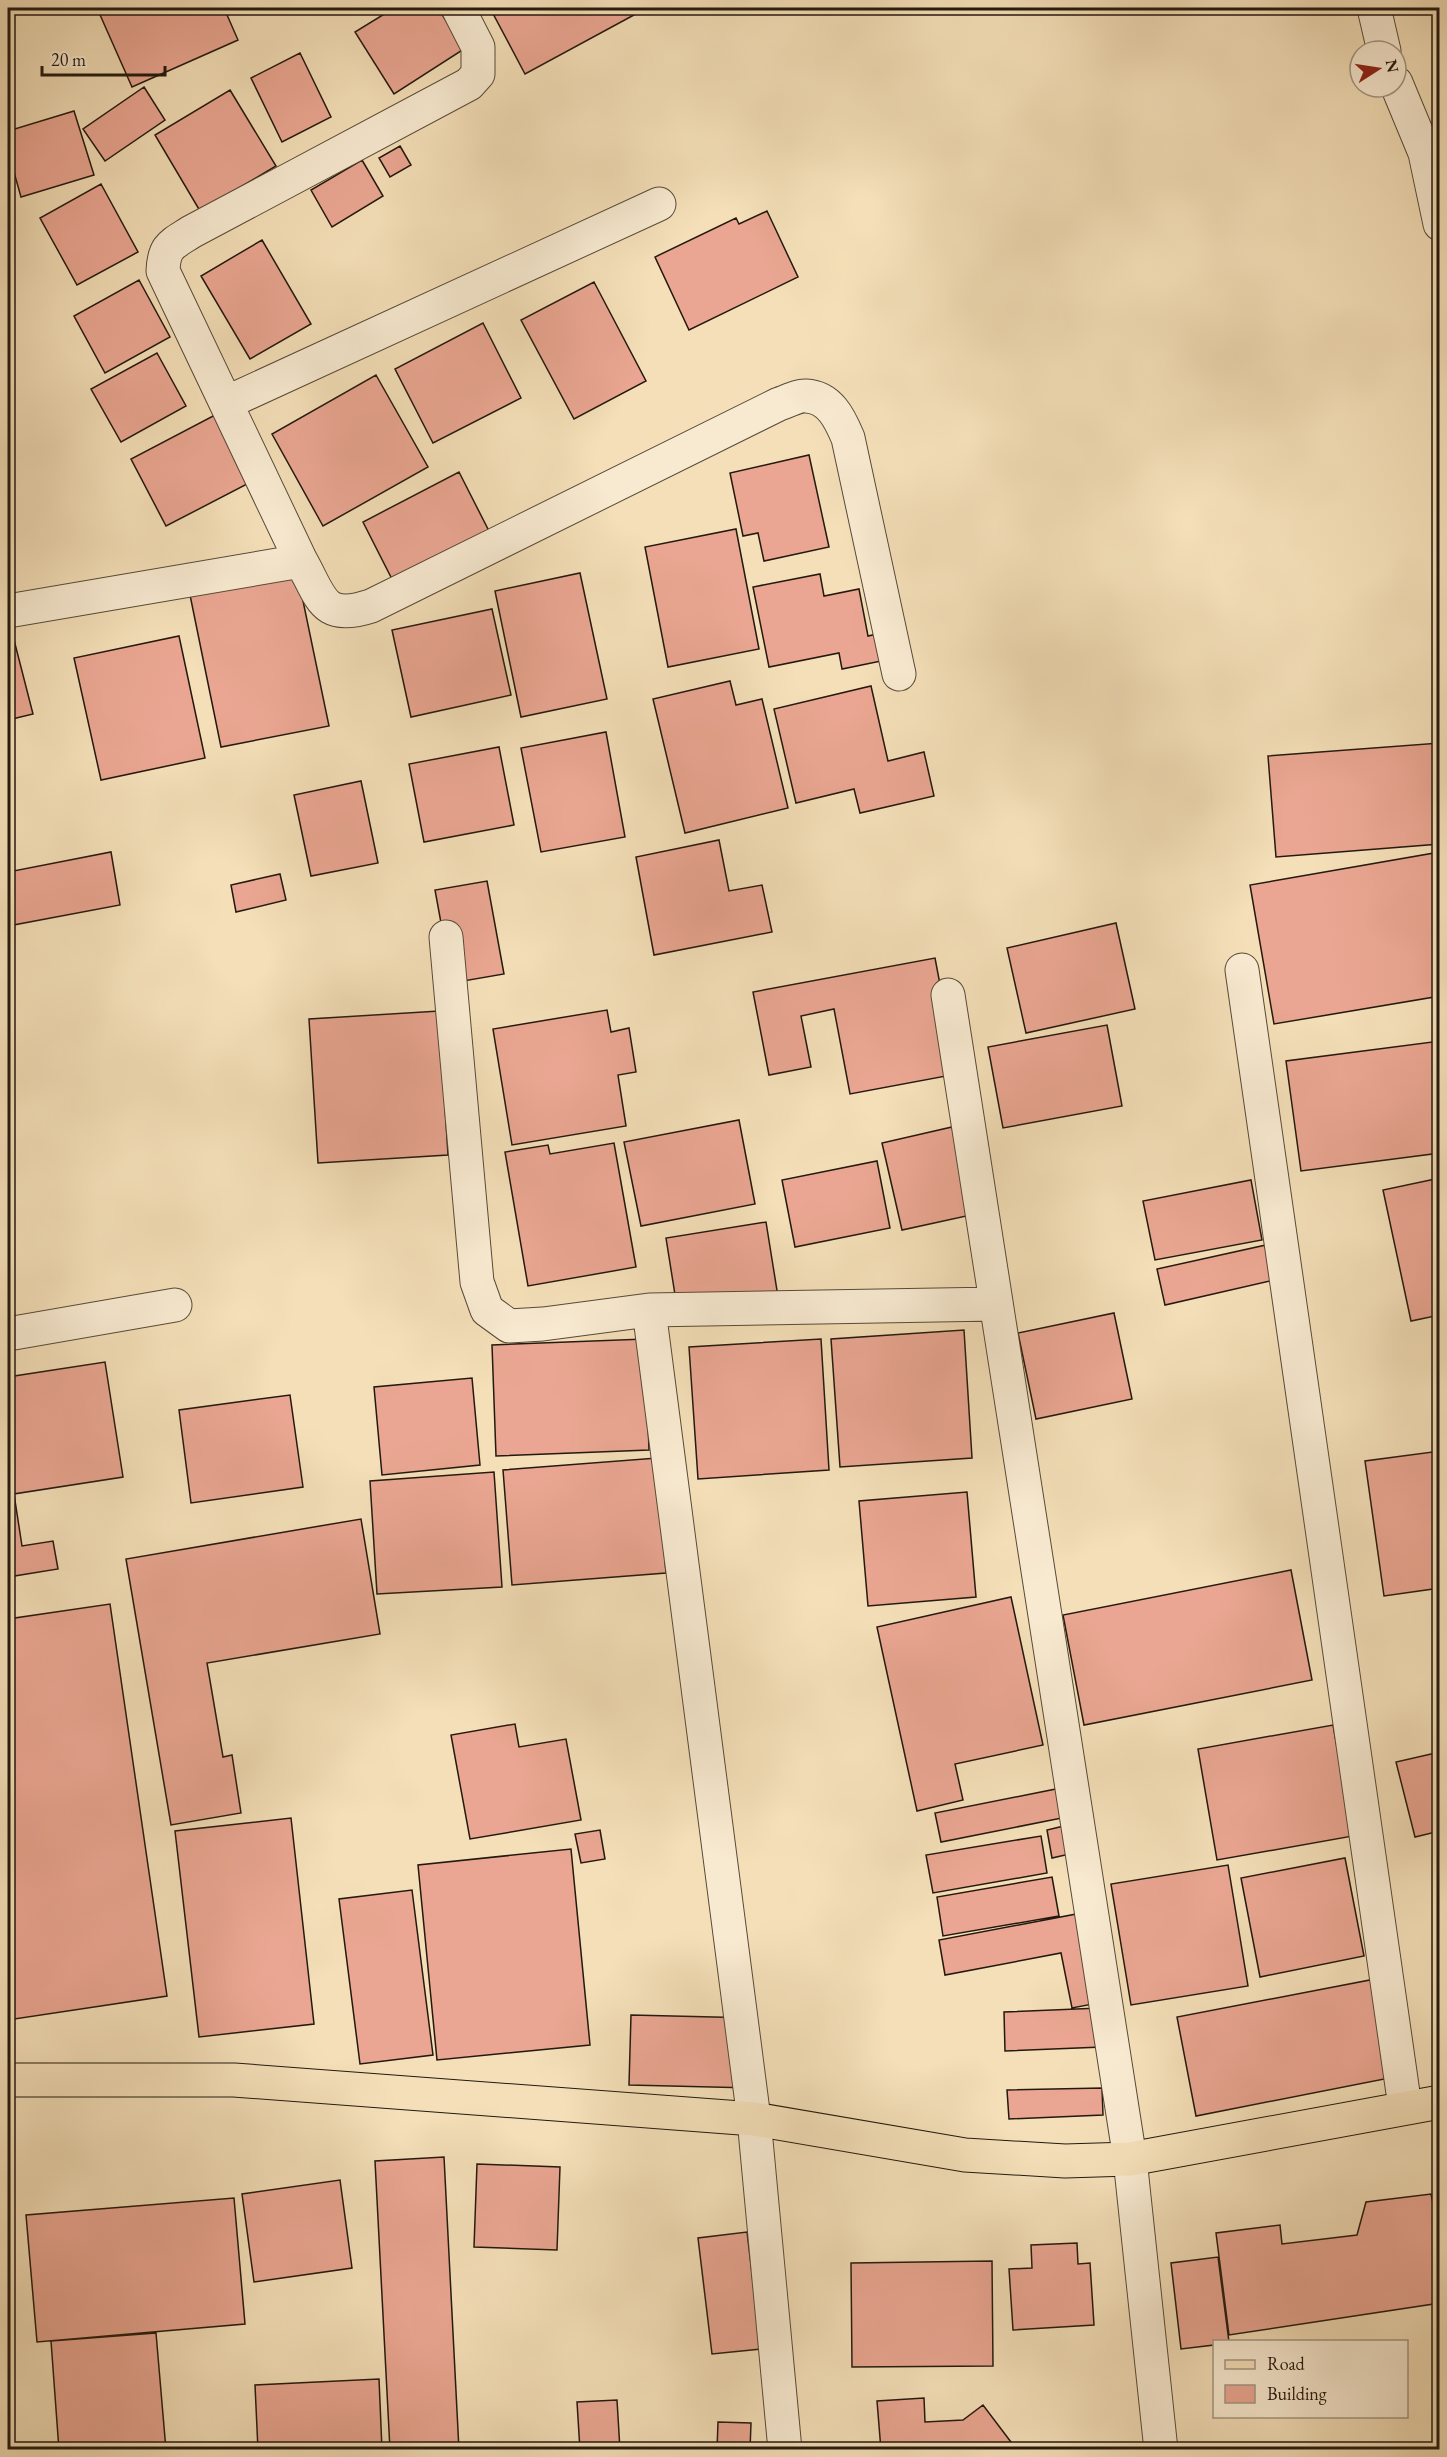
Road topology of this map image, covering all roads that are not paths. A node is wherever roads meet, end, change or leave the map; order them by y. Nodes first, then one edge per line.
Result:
1 (458, 8) edge
2 (1374, 8) edge
3 (1381, 39) edge
4 (1403, 99) edge
5 (659, 204) dead end
6 (1440, 224) edge
7 (226, 403) junction
8 (301, 561) junction
9 (8, 611) edge
10 (899, 674) dead end
11 (447, 937) dead end
12 (1242, 970) dead end
13 (948, 995) dead end
14 (996, 1304) junction
15 (175, 1305) dead end
16 (649, 1310) junction
17 (8, 1334) edge
18 (8, 2080) edge
19 (1440, 2102) edge
20 (1405, 2107) junction
21 (754, 2119) junction
22 (1130, 2159) junction
23 (785, 2450) edge
24 (1161, 2450) edge

1 - 7 street
2 - 3 street
4 - 6 street
5 - 7 street
7 - 8 street
8 - 9 street
8 - 10 street
11 - 16 street
12 - 20 street
13 - 14 street
14 - 16 street
14 - 22 street
15 - 17 street
16 - 21 street
18 - 21 main road
19 - 20 main road
20 - 22 main road
21 - 22 main road
21 - 23 street
22 - 24 street

